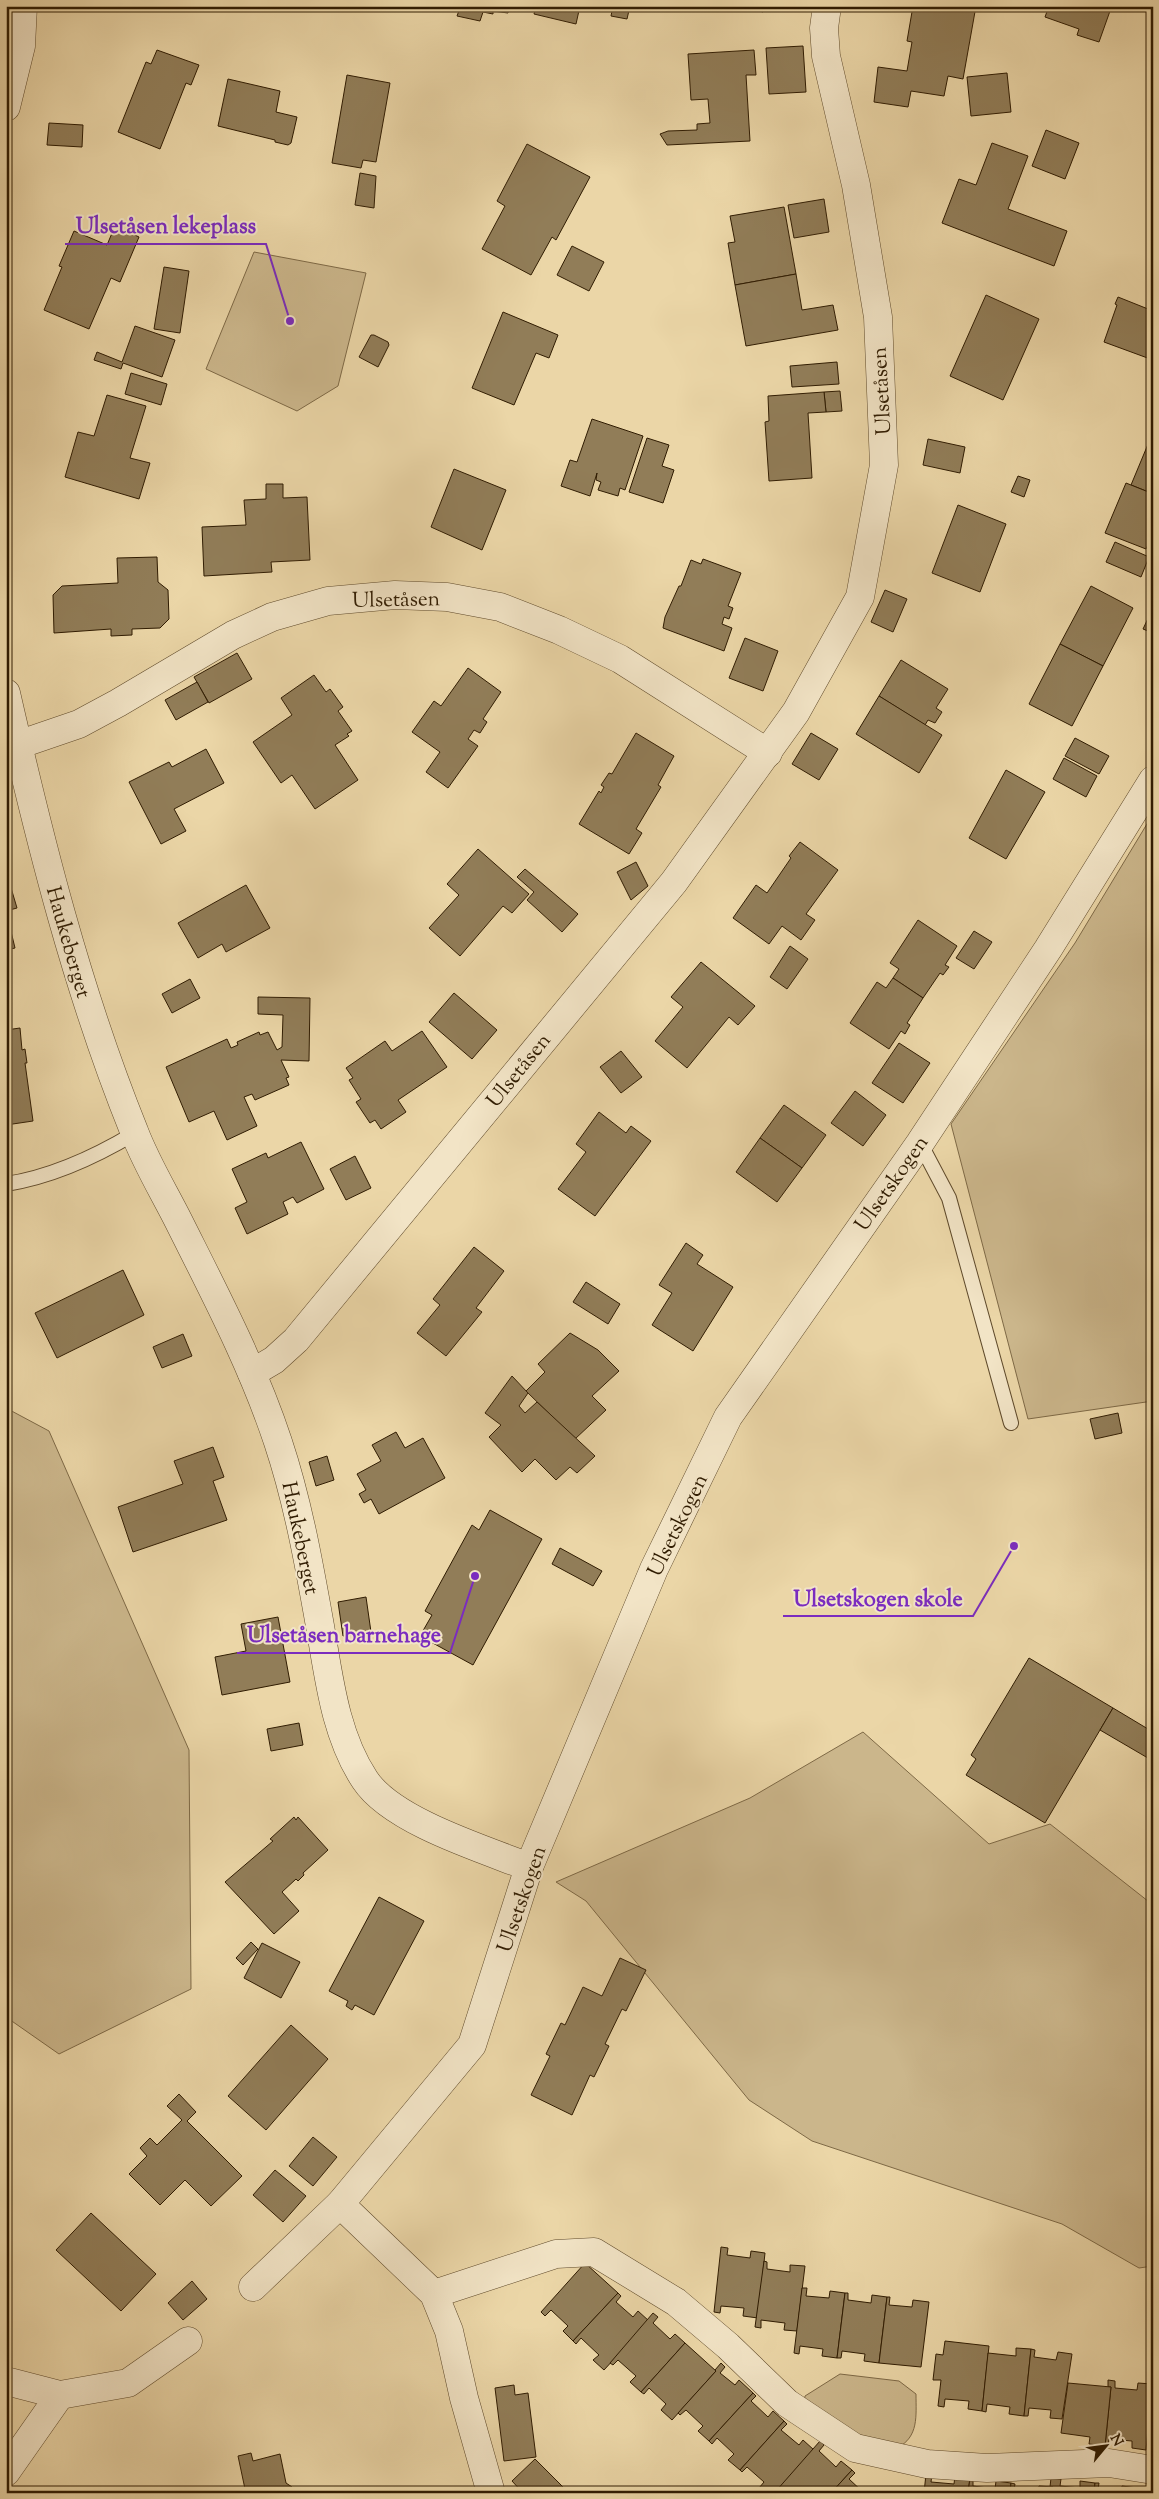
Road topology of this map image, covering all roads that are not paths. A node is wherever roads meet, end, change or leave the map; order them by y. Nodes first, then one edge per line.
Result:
1 (23, 6) edge
2 (827, 6) edge
3 (6, 108) edge
4 (6, 693) edge
5 (12, 747) edge
6 (768, 753) junction
7 (1153, 780) edge
8 (134, 1133) junction
9 (920, 1143) junction
10 (6, 1184) edge
11 (252, 1373) junction
12 (1011, 1423) dead end
13 (529, 1867) junction
14 (340, 2204) junction
15 (253, 2287) dead end
16 (434, 2294) junction
17 (188, 2341) dead end
18 (6, 2381) edge
19 (60, 2394) junction
20 (1153, 2470) edge
21 (6, 2472) edge
22 (491, 2493) edge

1 - 3 street
2 - 6 street, Ulsetåsen
4 - 5 street, Haukeberget
5 - 6 street, Ulsetåsen
5 - 8 street, Haukeberget
6 - 11 street, Ulsetåsen
7 - 9 street, Ulsetskogen
8 - 10 lane
8 - 11 street, Haukeberget
9 - 12 lane
9 - 13 street, Ulsetskogen
11 - 13 street, Haukeberget
13 - 14 street, Ulsetskogen
14 - 15 street, Ulsetskogen
14 - 16 street
16 - 20 street
16 - 22 street
17 - 19 street
18 - 19 street
19 - 21 street

